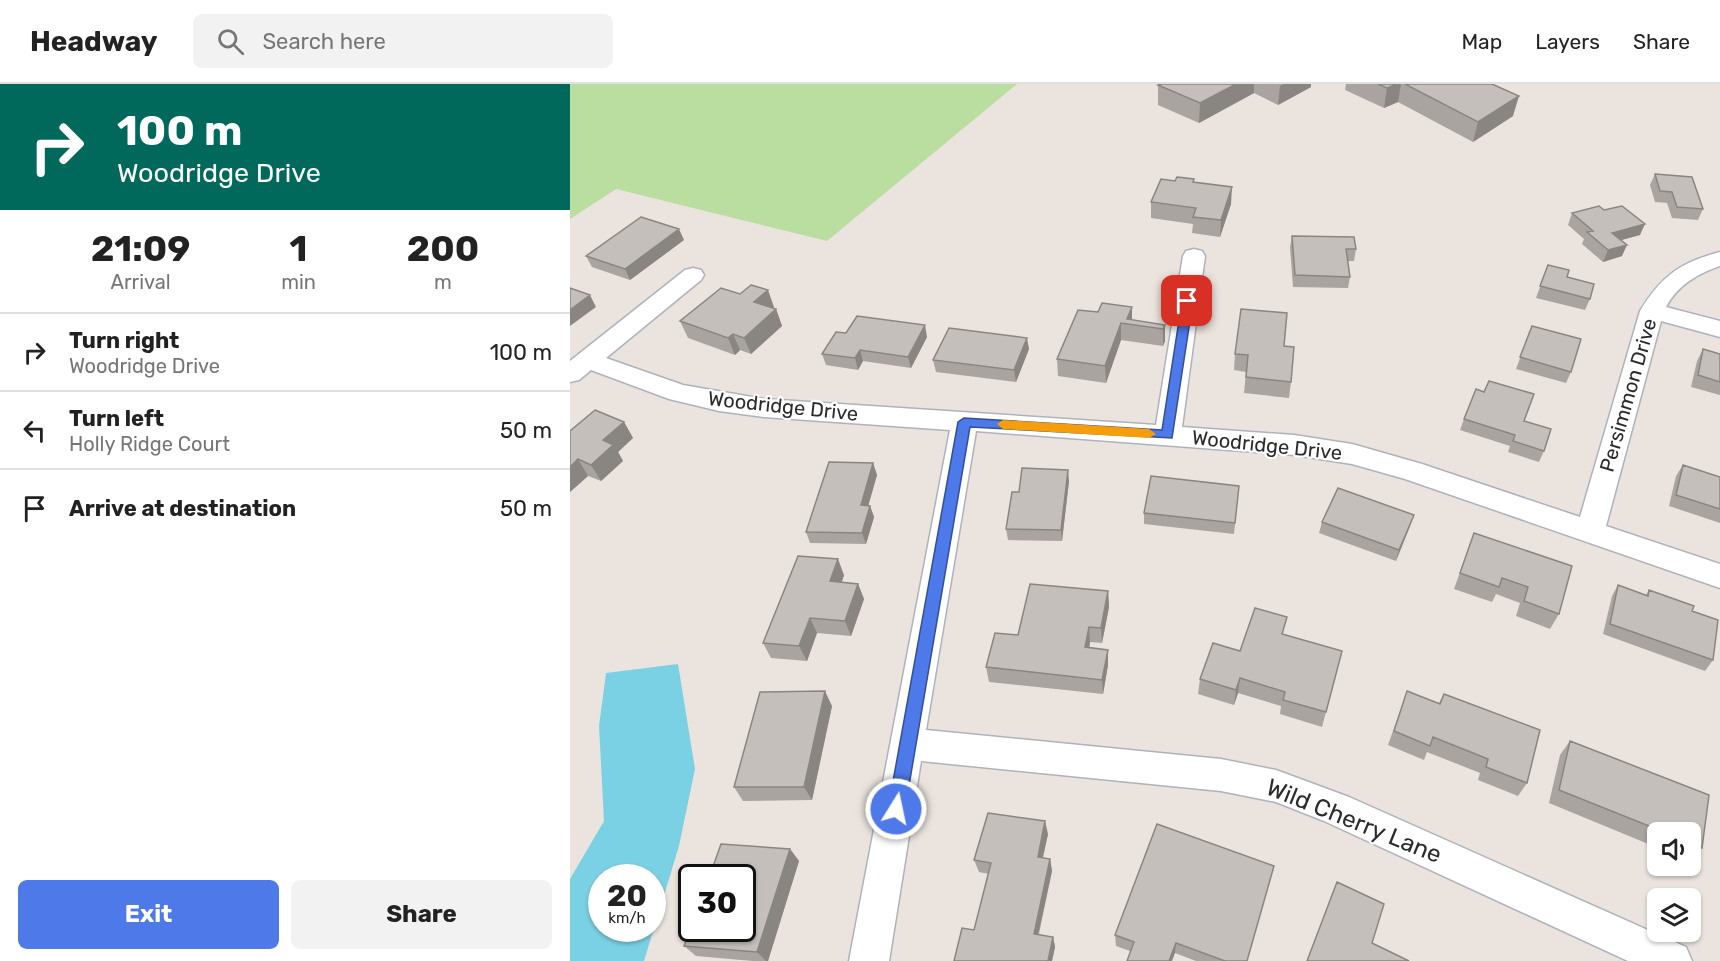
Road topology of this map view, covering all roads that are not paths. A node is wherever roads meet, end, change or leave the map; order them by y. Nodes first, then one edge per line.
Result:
1 (1194, 256) dead end
2 (1720, 259) edge
3 (693, 275) dead end
4 (1652, 311) junction
5 (1720, 328) edge
6 (578, 367) edge
7 (964, 422) junction
8 (1168, 435) junction
9 (1590, 531) junction
10 (1720, 576) edge
11 (908, 744) junction
12 (869, 961) edge
13 (1672, 961) edge

1 - 8 street
2 - 4 street, Persimmon Drive
3 - 6 street
4 - 5 street
4 - 9 street, Persimmon Drive
6 - 7 street, Woodridge Drive
7 - 8 street, Woodridge Drive
7 - 11 street
8 - 9 street, Woodridge Drive
9 - 10 street, Woodridge Drive
11 - 12 street
11 - 13 street, Wild Cherry Lane

